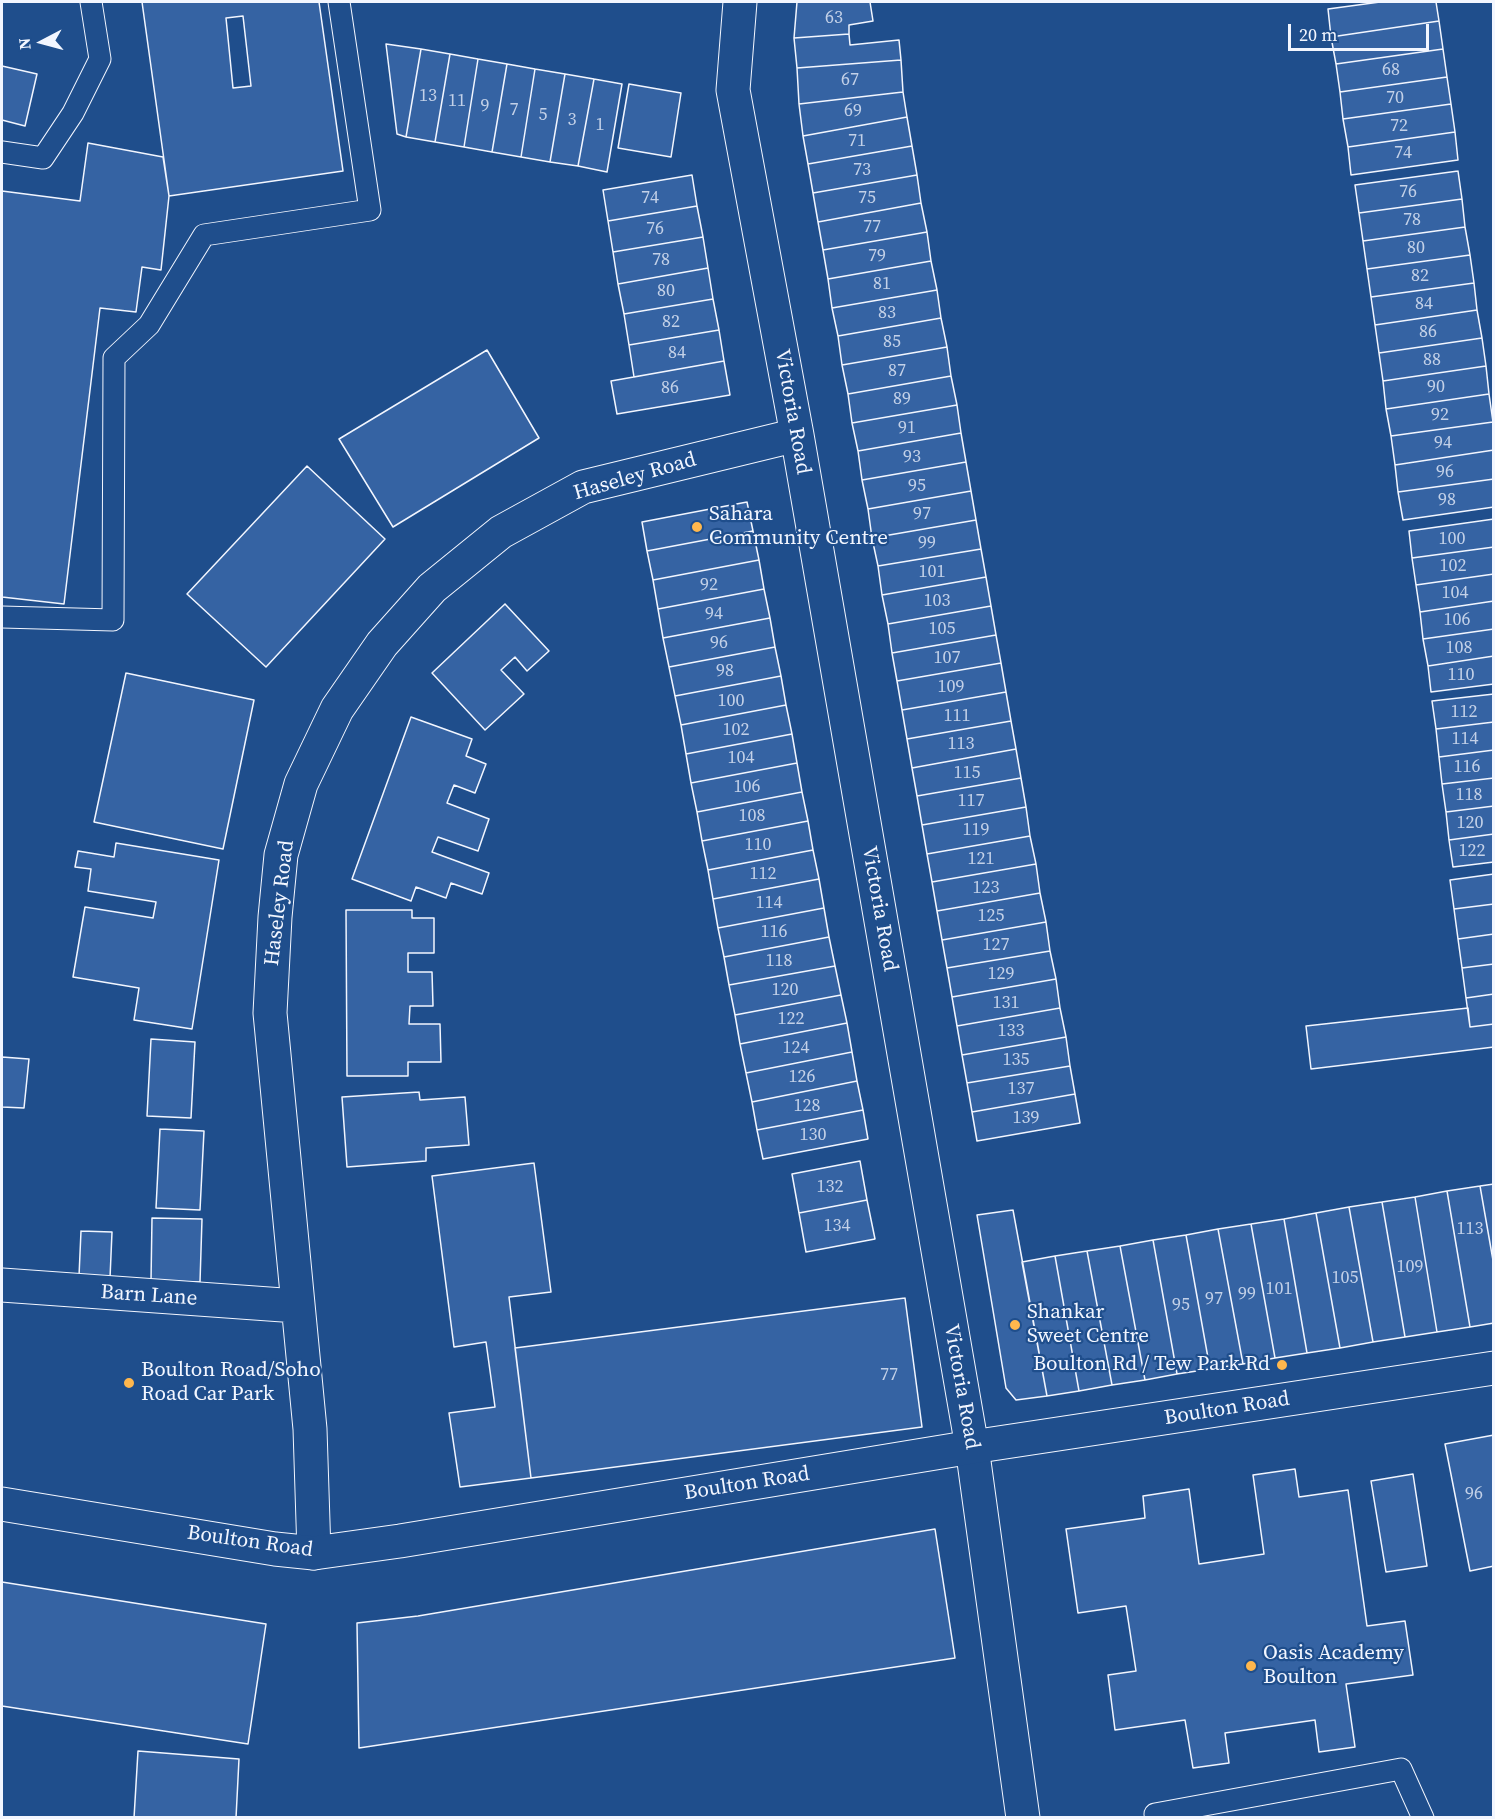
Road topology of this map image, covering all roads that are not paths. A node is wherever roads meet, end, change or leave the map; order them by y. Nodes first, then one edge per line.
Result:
1 (91, 2) edge
2 (339, 2) edge
3 (740, 2) edge
4 (2, 152) edge
5 (796, 435) junction
6 (2, 617) edge
7 (2, 1285) edge
8 (297, 1306) junction
9 (1494, 1368) edge
10 (972, 1447) junction
11 (2, 1504) edge
12 (314, 1553) junction
13 (1155, 1814) dead end
14 (1023, 1818) edge
15 (1423, 1818) edge

1 - 4 lane
2 - 6 lane
3 - 5 street, Victoria Road
5 - 8 street, Haseley Road
5 - 10 street, Victoria Road
7 - 8 street, Barn Lane
8 - 12 street, Haseley Road
9 - 10 street, Boulton Road
10 - 12 street, Boulton Road
10 - 14 street, Victoria Road
11 - 12 street, Boulton Road
13 - 15 lane

